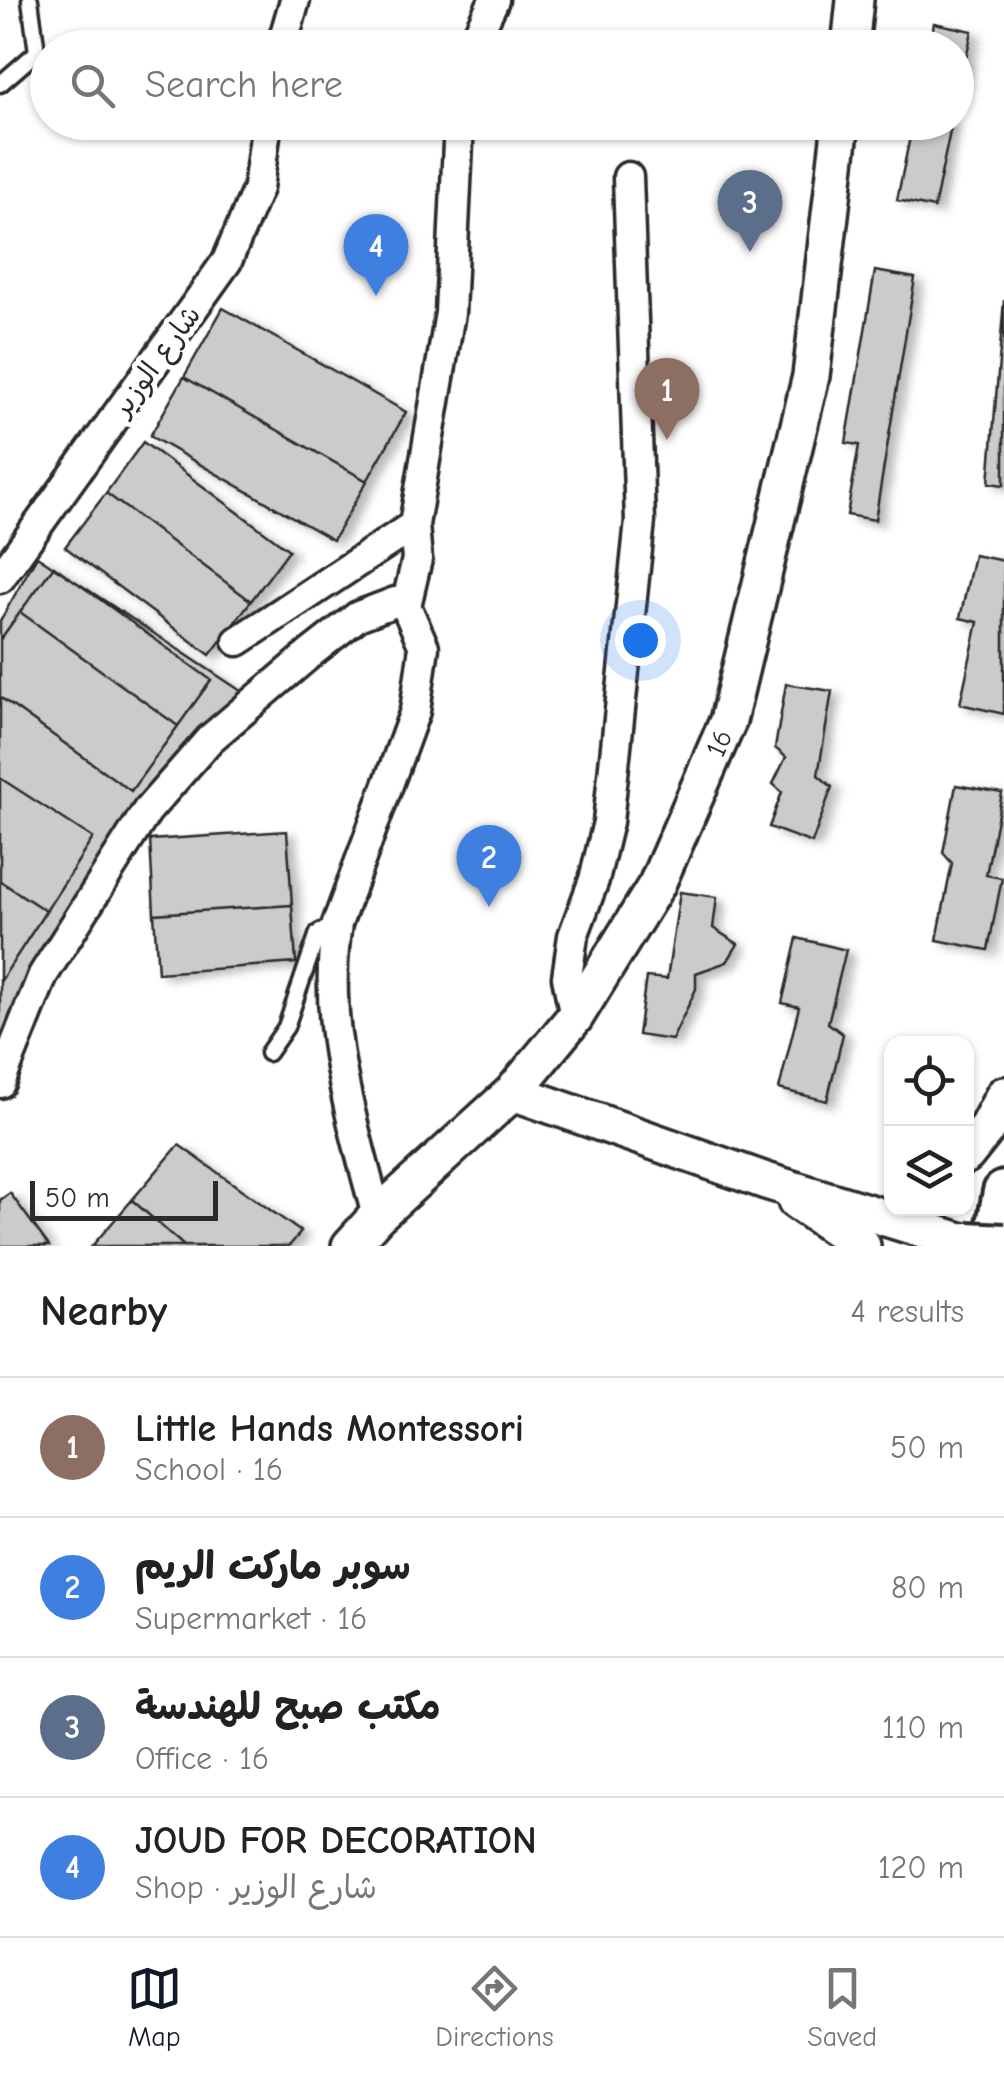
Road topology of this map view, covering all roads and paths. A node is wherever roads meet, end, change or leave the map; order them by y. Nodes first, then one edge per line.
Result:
1 (30, 0) edge
2 (295, 0) edge
3 (494, 0) edge
4 (856, 0) edge
5 (34, 30) edge
6 (286, 30) edge
7 (480, 30) edge
8 (852, 30) edge
9 (30, 58) edge
10 (0, 84) edge
11 (265, 140) edge
12 (458, 140) edge
13 (839, 140) edge
14 (628, 177) dead end
15 (414, 524) junction
16 (0, 578) edge
17 (406, 606) junction
18 (238, 642) dead end
19 (337, 924) junction
20 (574, 1017) junction
21 (268, 1053) dead end
22 (0, 1082) edge
23 (513, 1092) junction
24 (1004, 1095) edge
25 (974, 1145) edge
26 (766, 1181) junction
27 (884, 1191) edge
28 (1004, 1192) edge
29 (835, 1200) junction
30 (377, 1216) junction
31 (982, 1245) edge
32 (350, 1246) edge
33 (862, 1246) edge

1 - 5 lane
2 - 6 street
3 - 7 street
4 - 8 street
9 - 10 lane
11 - 16 street, شارع الوزير
12 - 15 street
13 - 20 street, 16
14 - 20 street
15 - 17 street
15 - 18 street
17 - 19 street
17 - 22 street
19 - 21 lane
19 - 30 street
20 - 23 street, 16
23 - 26 street
23 - 30 street, 16
24 - 25 street
26 - 29 street
26 - 33 street
27 - 29 street
28 - 31 main road
29 - 31 street
30 - 32 street, 16

